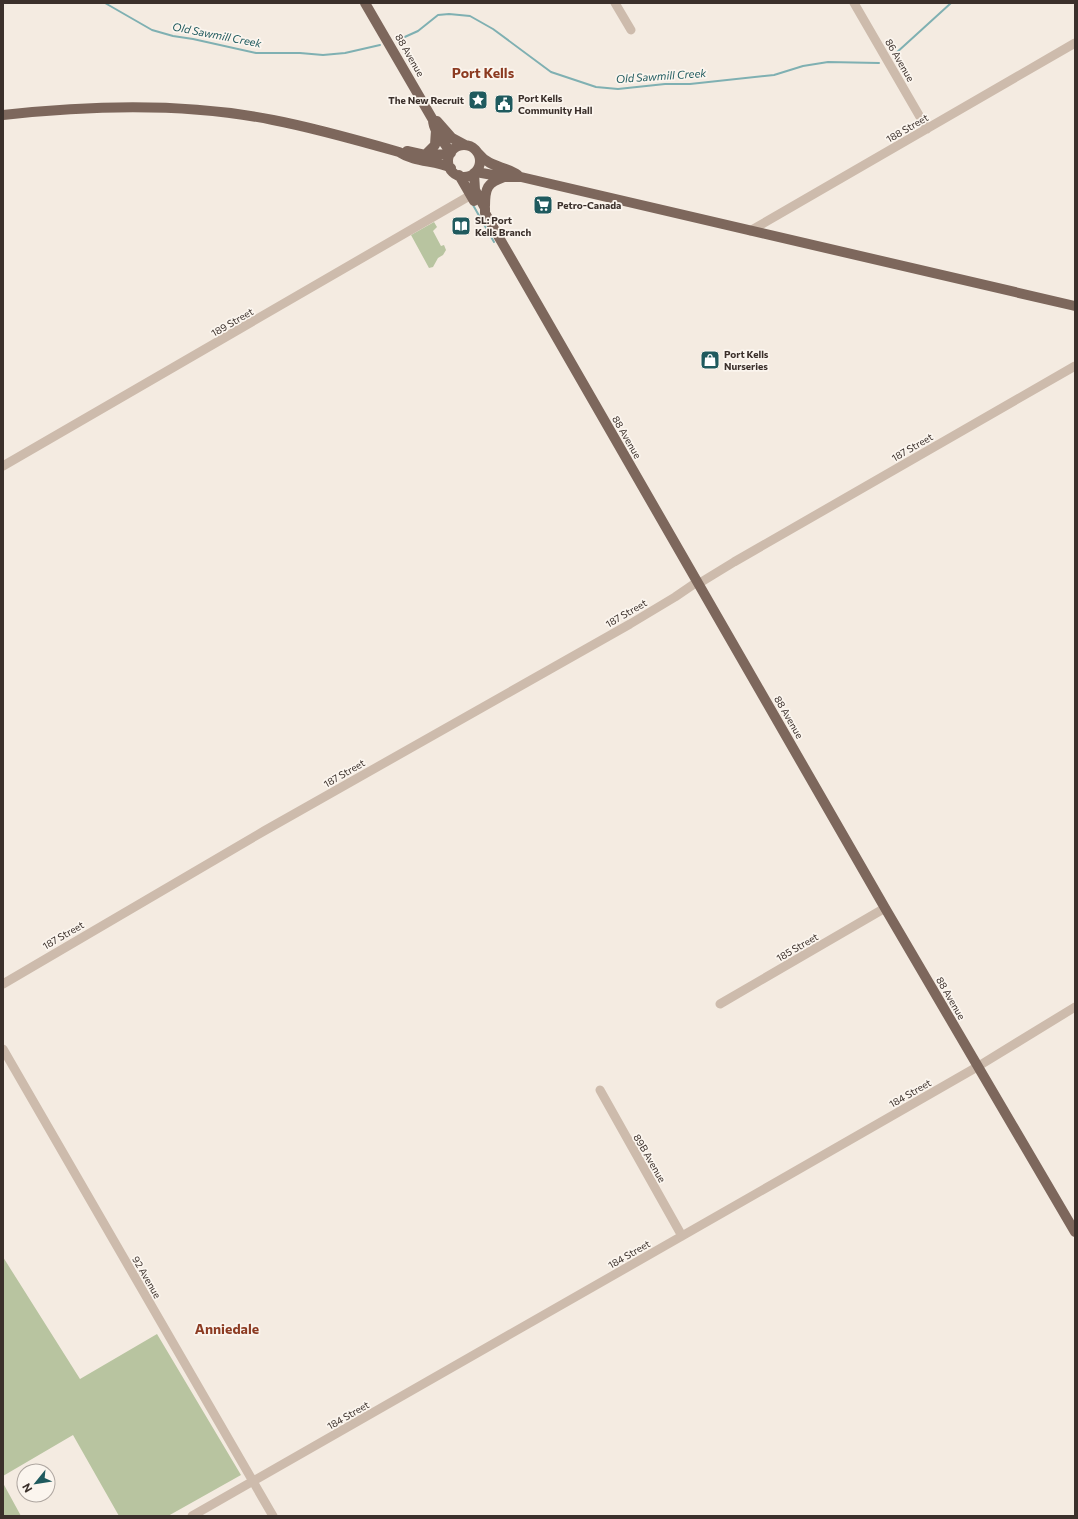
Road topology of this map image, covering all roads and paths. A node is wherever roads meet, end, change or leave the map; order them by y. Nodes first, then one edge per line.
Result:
1 (365, 3) edge
2 (615, 3) edge
3 (854, 3) edge
4 (631, 30) dead end
5 (1075, 42) edge
6 (3, 115) edge
7 (433, 120) junction
8 (927, 129) junction
9 (436, 130) junction
10 (465, 145) junction
11 (399, 152) junction
12 (450, 153) junction
13 (478, 154) junction
14 (426, 155) junction
15 (455, 172) junction
16 (475, 173) junction
17 (504, 177) junction
18 (522, 177) junction
19 (471, 196) junction
20 (485, 210) junction
21 (750, 231) junction
22 (1075, 306) edge
23 (1075, 366) edge
24 (3, 466) edge
25 (697, 583) junction
26 (885, 908) junction
27 (3, 984) edge
28 (720, 1004) dead end
29 (1075, 1007) edge
30 (3, 1049) edge
31 (977, 1067) junction
32 (600, 1090) dead end
33 (1075, 1232) edge
34 (682, 1236) junction
35 (253, 1482) junction
36 (192, 1516) edge
37 (273, 1516) edge

1 - 7 main road, 88 Avenue
2 - 4 street
3 - 8 street, 86 Avenue
5 - 8 street, 188 Street
6 - 11 main road
7 - 9 main road, 88 Avenue
7 - 10 main road, 88 Avenue
8 - 21 street, 188 Street
9 - 12 main road, 88 Avenue
9 - 14 main road
10 - 12 main road
10 - 13 main road
11 - 14 main road
11 - 15 main road
12 - 14 main road
12 - 15 main road
13 - 16 main road
13 - 18 main road
15 - 16 main road
15 - 19 main road, 88 Avenue
16 - 17 main road
16 - 20 main road, 88 Avenue
17 - 18 main road
17 - 20 main road
18 - 21 main road
19 - 20 main road, 88 Avenue
19 - 24 street, 189 Street
20 - 25 main road, 88 Avenue
21 - 22 main road
23 - 25 street, 187 Street
25 - 26 main road, 88 Avenue
25 - 27 street, 187 Street
26 - 28 street, 185 Street
26 - 31 main road, 88 Avenue
29 - 31 street, 184 Street
30 - 35 street, 92 Avenue
31 - 33 main road, 88 Avenue
31 - 34 street, 184 Street
32 - 34 street, 89B Avenue
34 - 35 street, 184 Street
35 - 36 street, 184 Street
35 - 37 street, 92 Avenue

